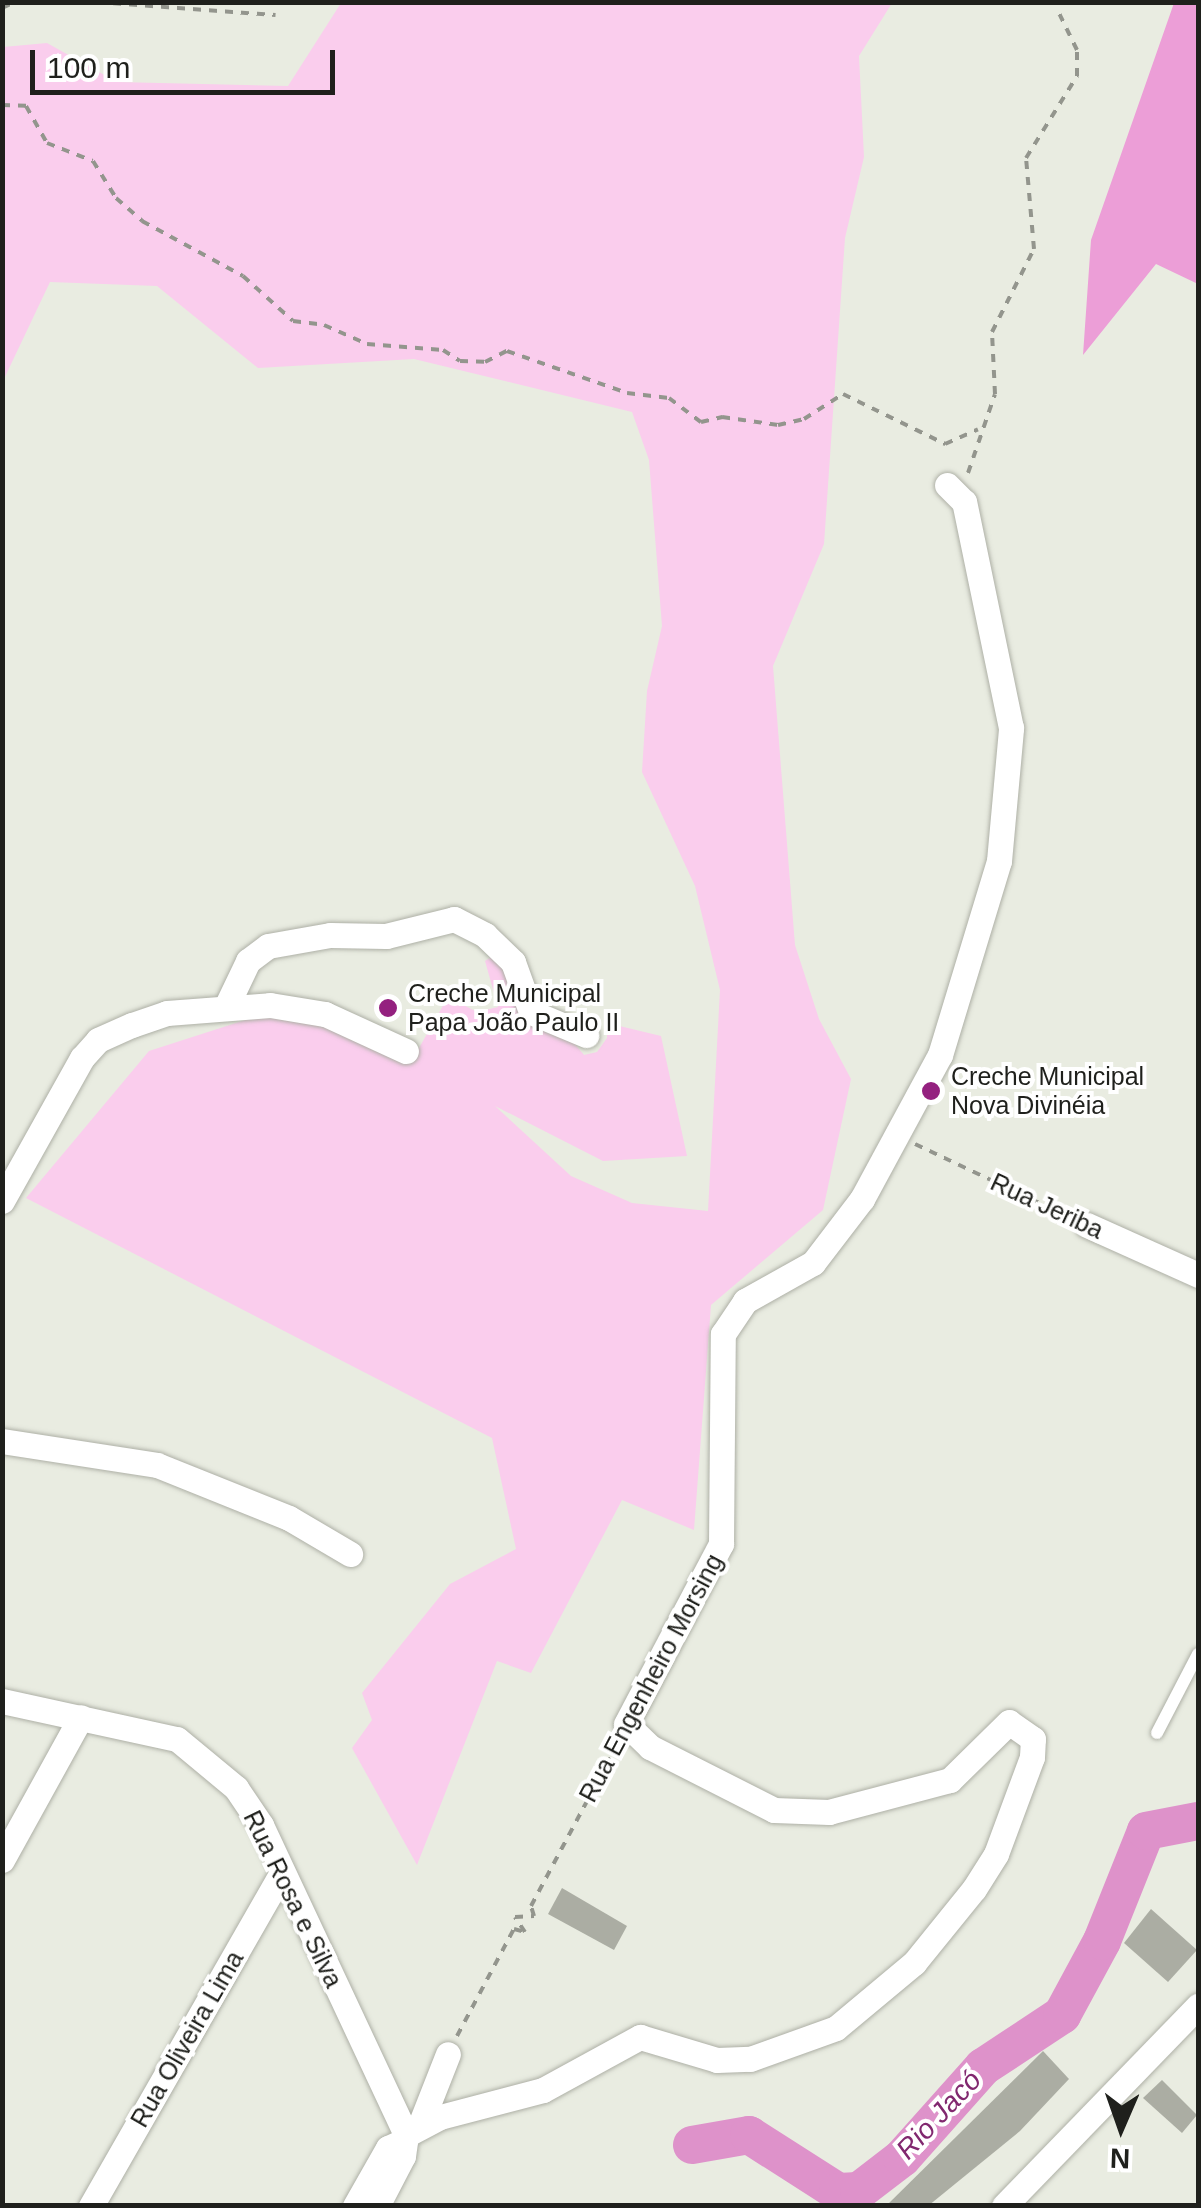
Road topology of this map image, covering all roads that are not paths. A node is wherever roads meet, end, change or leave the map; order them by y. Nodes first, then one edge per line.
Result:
1 (955, 494) road end
2 (227, 1006) junction
3 (586, 1035) dead end
4 (406, 1051) dead end
5 (2, 1201) edge
6 (1087, 1225) road end
7 (1198, 1276) edge
8 (2, 1440) edge
9 (350, 1554) dead end
10 (1198, 1654) edge
11 (2, 1701) edge
12 (81, 1717) junction
13 (1158, 1733) dead end
14 (2, 1860) edge
15 (282, 1873) junction
16 (1198, 2006) edge
17 (448, 2054) road end
18 (411, 2133) junction
19 (92, 2206) edge
20 (355, 2206) edge
21 (376, 2206) edge
22 (1004, 2206) edge

1 - 18 street, Rua Engenheiro Morsing
2 - 3 street
2 - 4 street
2 - 5 street
6 - 7 street, Rua Jeriba
8 - 9 street
10 - 13 lane
11 - 12 street, Rua Rosa e Silva
12 - 14 street
12 - 15 street, Rua Rosa e Silva
15 - 18 street, Rua Rosa e Silva
15 - 19 street, Rua Oliveira Lima
16 - 22 street
17 - 18 street
18 - 20 street
18 - 21 street

